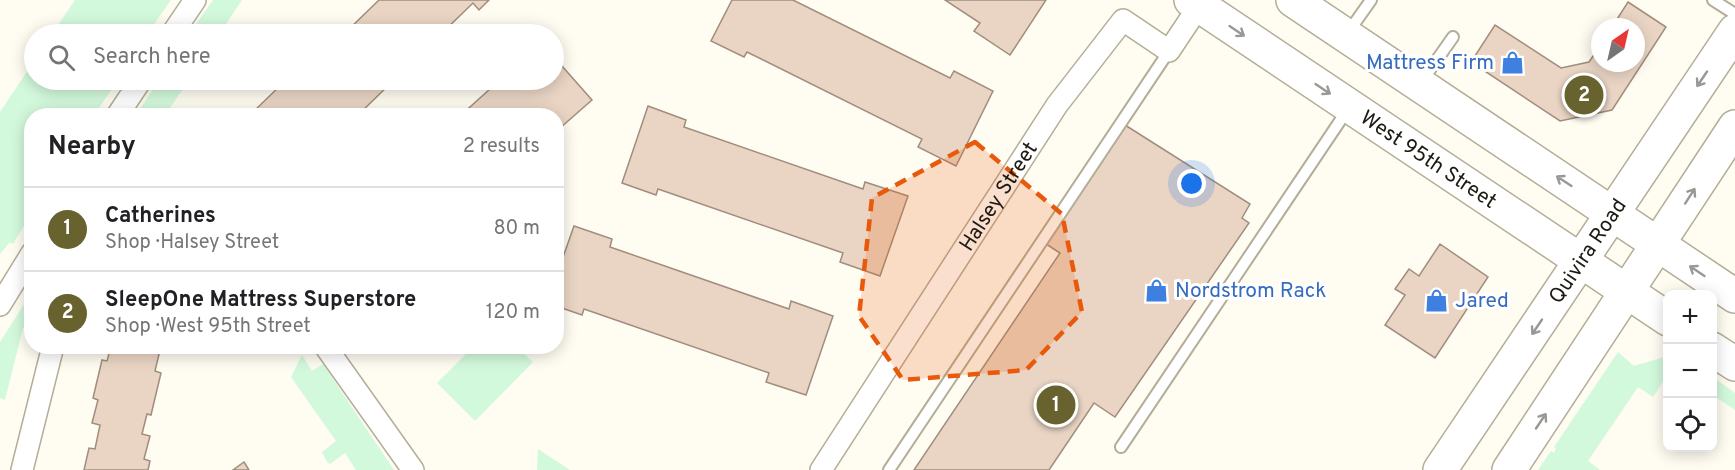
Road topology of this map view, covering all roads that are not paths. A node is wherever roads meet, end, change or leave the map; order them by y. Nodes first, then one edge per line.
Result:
1 (195, 0) edge
2 (1293, 0) edge
3 (1371, 0) edge
4 (1713, 0) edge
5 (1195, 3) edge
6 (1735, 14) edge
7 (179, 24) edge
8 (1735, 31) edge
9 (1346, 36) junction
10 (1453, 37) dead end
11 (1169, 51) junction
12 (1419, 84) junction
13 (134, 90) edge
14 (1350, 106) junction
15 (122, 108) edge
16 (1735, 127) edge
17 (1613, 213) junction
18 (1658, 245) junction
19 (1581, 261) junction
20 (24, 266) edge
21 (1628, 292) junction
22 (1735, 296) edge
23 (0, 305) edge
24 (1663, 316) edge
25 (1717, 352) edge
26 (51, 354) edge
27 (331, 354) edge
28 (1735, 364) edge
29 (1121, 447) dead end
30 (22, 470) edge
31 (412, 470) edge
32 (821, 470) edge
33 (889, 470) edge
34 (1440, 470) edge
35 (1509, 470) edge

1 - 7 street
2 - 9 main road
3 - 9 lane
4 - 6 lane
5 - 11 street
5 -> 14 main road, West 95th Street
8 -> 17 main road, Quivira Road
9 - 12 main road
10 - 12 lane
11 - 32 street, Halsey Street
11 - 33 lane
17 -> 12 main road
13 - 15 street
14 - 19 main road, West 95th Street
14 - 29 lane
18 -> 16 main road
17 - 18 main road
17 - 19 main road, Quivira Road
18 - 21 main road
22 -> 18 main road
19 - 21 main road, West 95th Street
19 -> 34 main road, Quivira Road
20 - 23 street
21 - 24 main road, West 95th Street
35 -> 21 main road
25 - 28 main road
26 - 30 street
27 - 31 street

